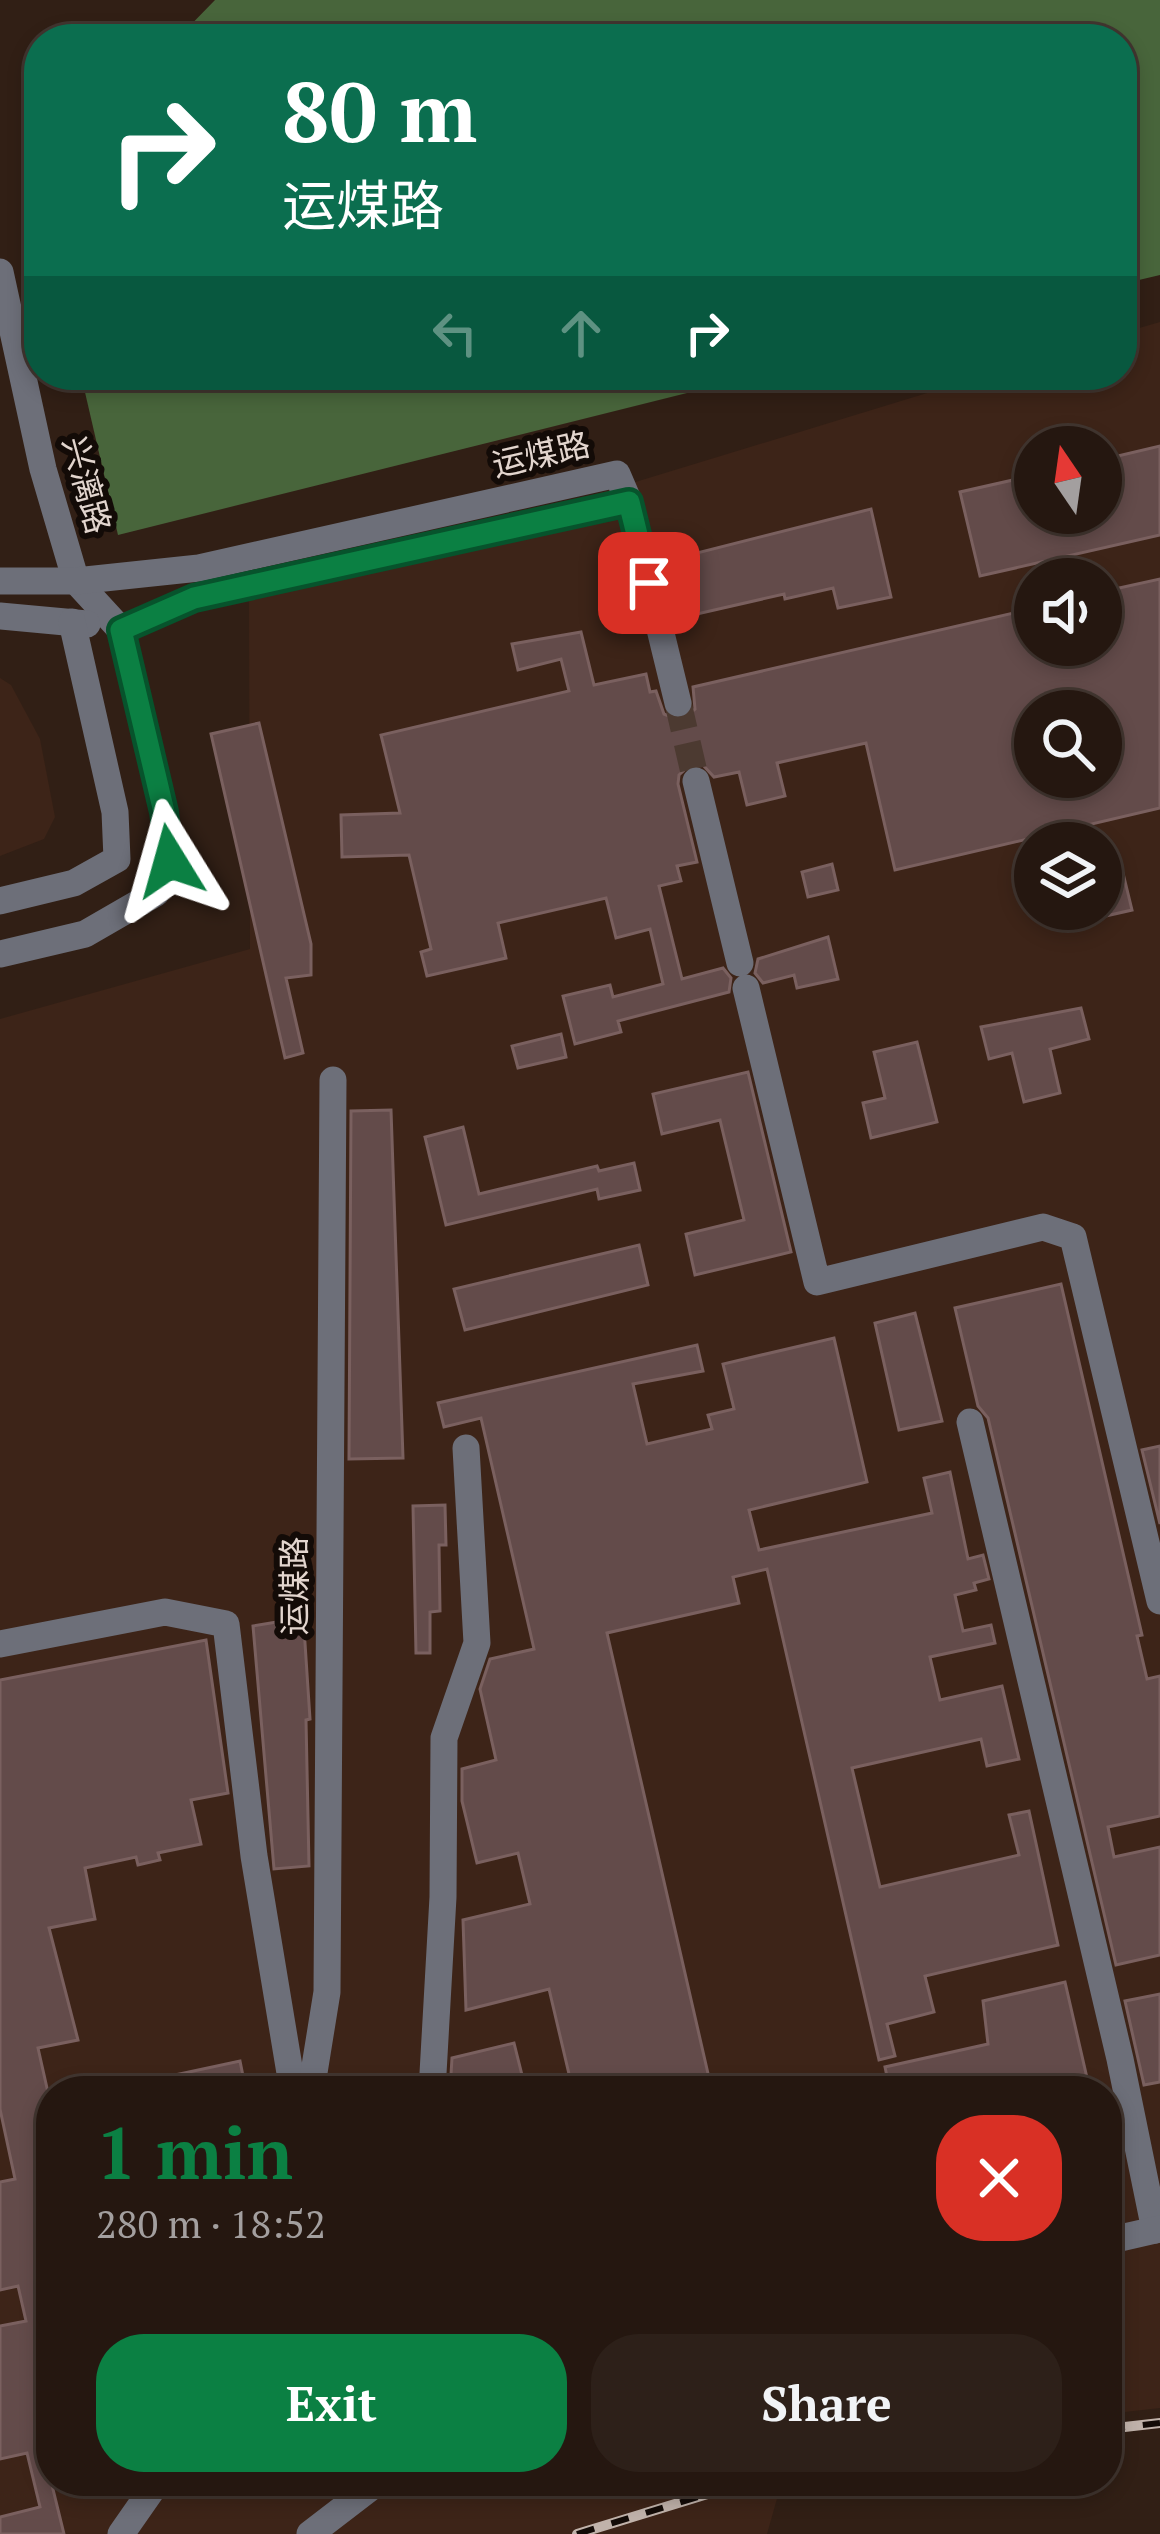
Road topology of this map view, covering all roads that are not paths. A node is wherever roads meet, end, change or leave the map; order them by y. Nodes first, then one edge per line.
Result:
1 (0, 272) edge
2 (24, 379) edge
3 (26, 390) edge
4 (629, 502) junction
5 (0, 580) edge
6 (76, 581) junction
7 (0, 616) edge
8 (72, 622) junction
9 (121, 630) junction
10 (678, 704) tunnel mouth
11 (696, 782) tunnel mouth
12 (0, 901) edge
13 (0, 954) edge
14 (333, 1080) dead end
15 (970, 1422) dead end
16 (466, 1448) dead end
17 (1160, 1601) edge
18 (0, 1644) edge
19 (290, 2076) edge
20 (313, 2076) edge
21 (433, 2076) edge
22 (1158, 2230) edge
23 (1122, 2238) edge
24 (148, 2496) edge
25 (359, 2496) edge
26 (121, 2534) edge
27 (310, 2534) edge

1 - 2 street, 兴漓路
3 - 6 street, 兴漓路
4 - 6 street, 运煤路
4 - 9 street, 运煤路
4 - 10 street
5 - 6 street
6 - 9 street, 兴漓路
7 - 8 street
8 - 9 street
8 - 12 street
9 - 13 street
11 - 17 street
14 - 20 street, 运煤路
15 - 22 street
16 - 21 street
18 - 19 street
22 - 23 street
24 - 26 street
25 - 27 street

